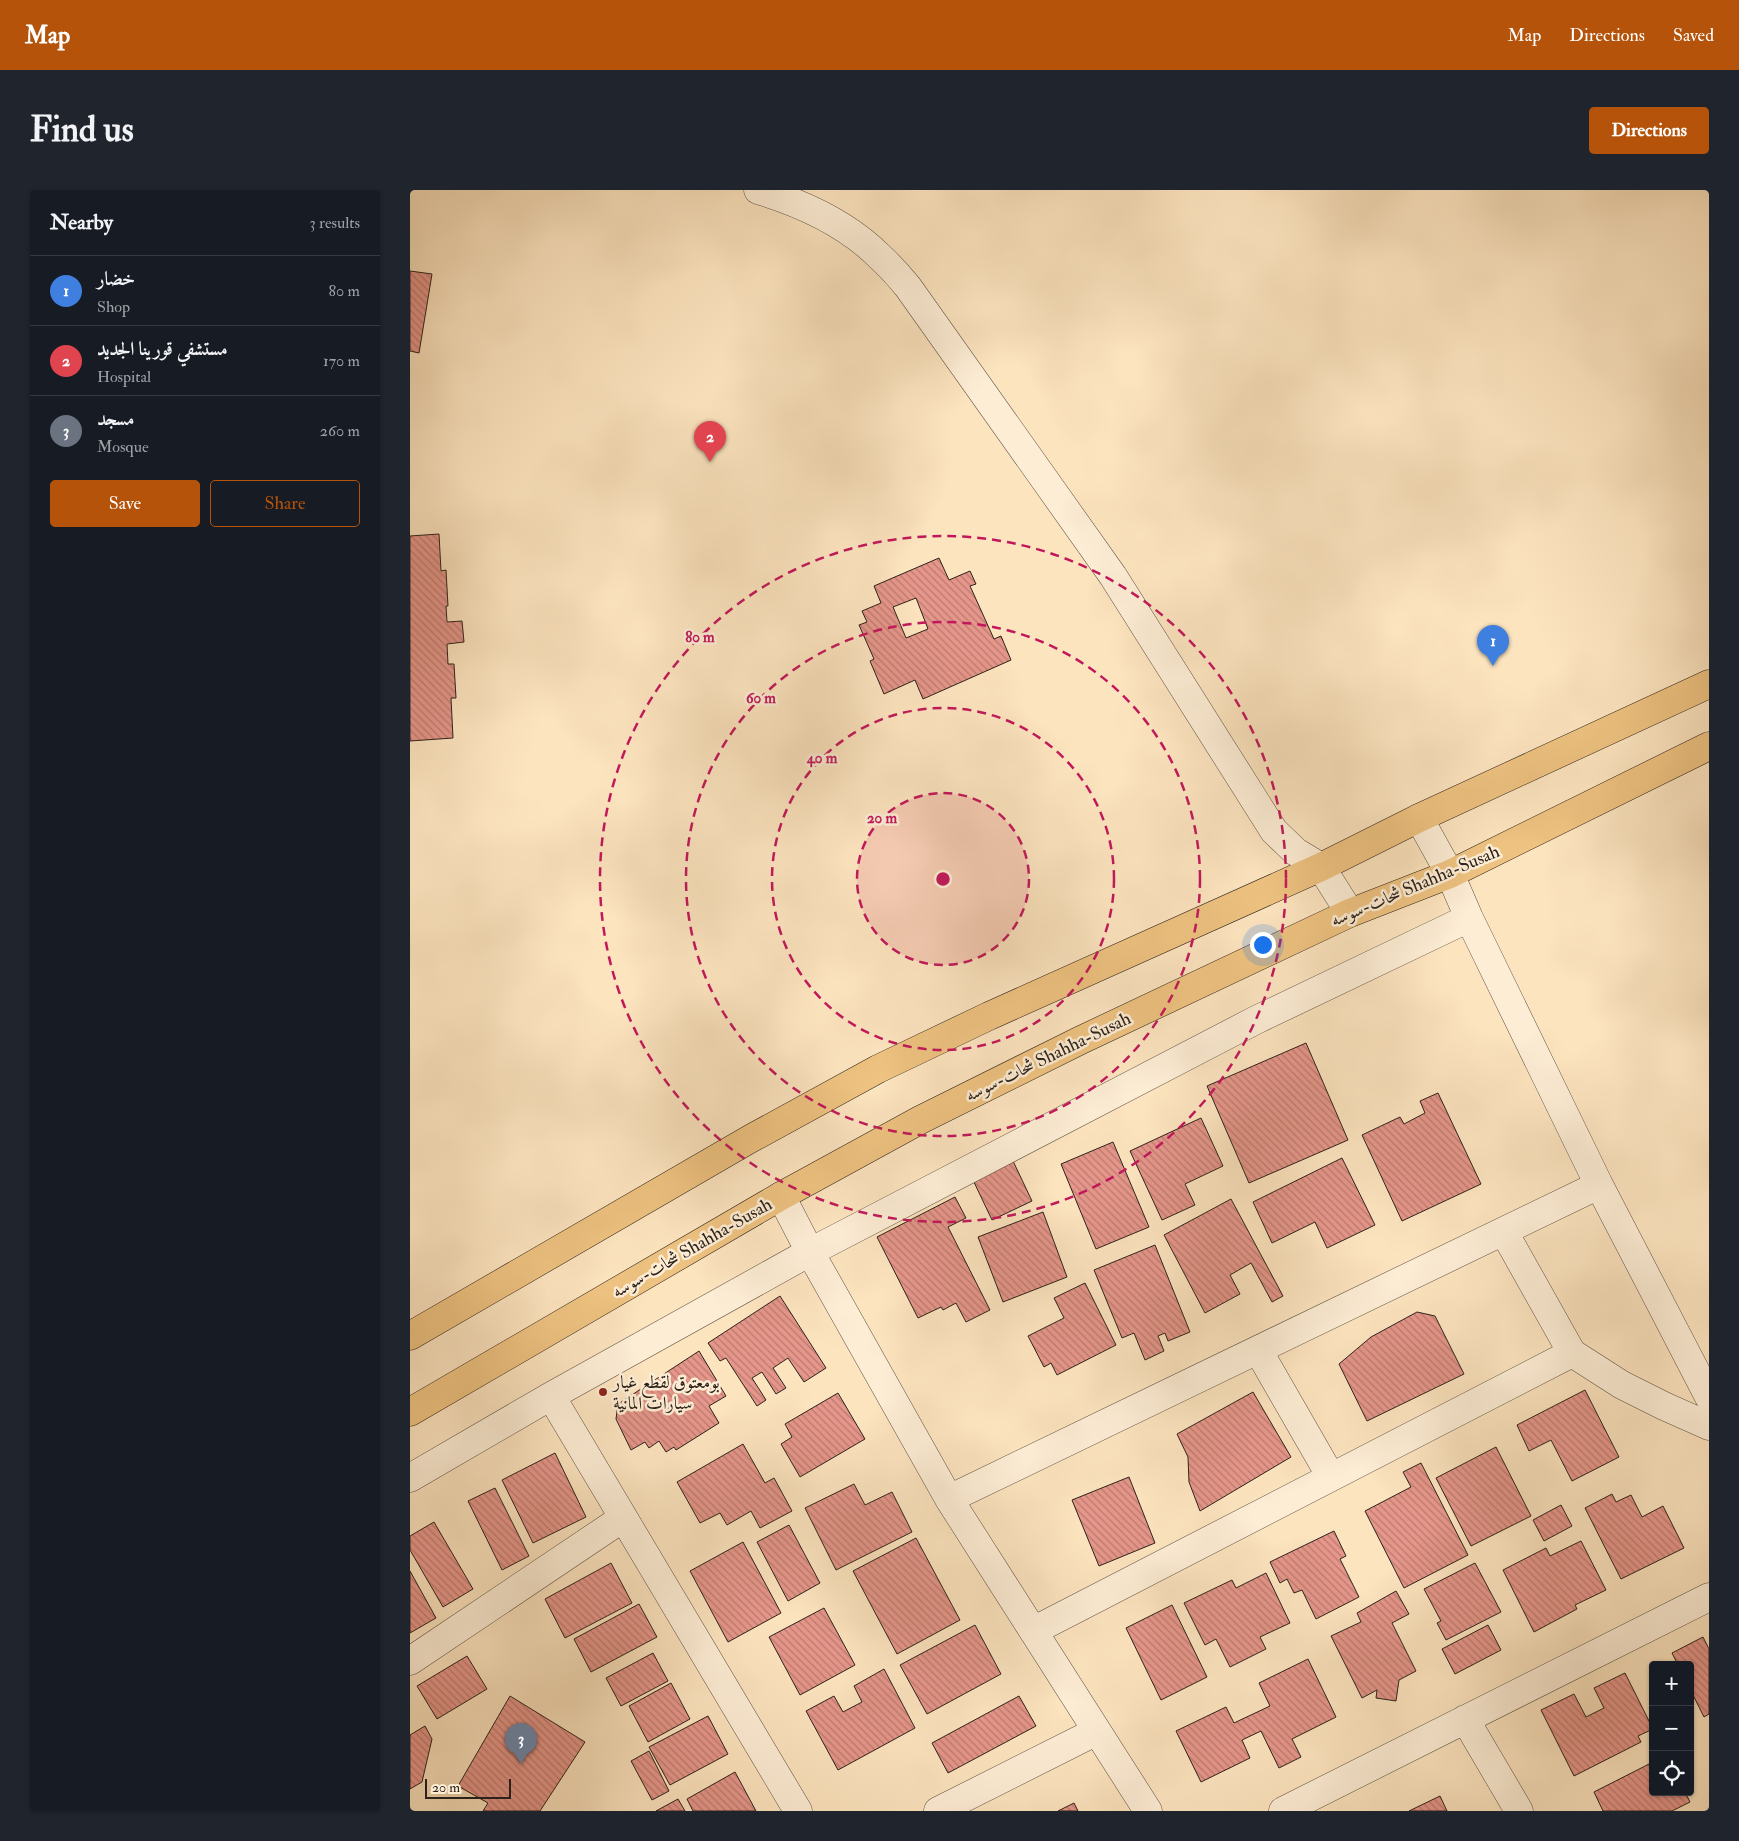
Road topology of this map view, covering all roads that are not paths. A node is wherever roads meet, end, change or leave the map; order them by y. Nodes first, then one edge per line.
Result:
1 (758, 190) edge
2 (1709, 684) edge
3 (1709, 746) edge
4 (1419, 818) junction
5 (1321, 867) junction
6 (1450, 874) junction
7 (1350, 913) junction
8 (1469, 918) junction
9 (1600, 1186) junction
10 (781, 1196) junction
11 (1504, 1232) junction
12 (810, 1252) junction
13 (410, 1336) edge
14 (1258, 1350) junction
15 (1572, 1353) junction
16 (551, 1396) junction
17 (1709, 1397) edge
18 (410, 1412) edge
19 (1709, 1426) edge
20 (1331, 1477) junction
21 (410, 1478) edge
22 (949, 1499) junction
23 (623, 1518) junction
24 (1709, 1597) edge
25 (1033, 1631) junction
26 (410, 1661) edge
27 (1465, 1719) junction
28 (1097, 1730) junction
29 (798, 1811) edge
30 (938, 1811) edge
31 (1148, 1811) edge
32 (1283, 1811) edge
33 (1519, 1811) edge

1 - 5 street
2 - 4 main road
3 - 6 main road, شحات-سوسه Shahha-Susah
4 - 5 main road
4 - 6 street
5 - 7 street
5 - 13 main road
6 - 7 main road, شحات-سوسه Shahha-Susah
6 - 8 street
7 - 10 main road, شحات-سوسه Shahha-Susah
8 - 9 street
8 - 12 street
9 - 11 street
9 - 17 street
10 - 12 street
10 - 18 main road, شحات-سوسه Shahha-Susah
11 - 14 street
11 - 15 street
12 - 16 street
12 - 22 street
14 - 20 street
14 - 22 street
15 - 19 street
15 - 20 street
16 - 21 street
16 - 23 street
20 - 25 street
22 - 25 street
23 - 26 street
23 - 29 street
24 - 27 street
25 - 28 street
27 - 32 street
27 - 33 street
28 - 30 street
28 - 31 street

